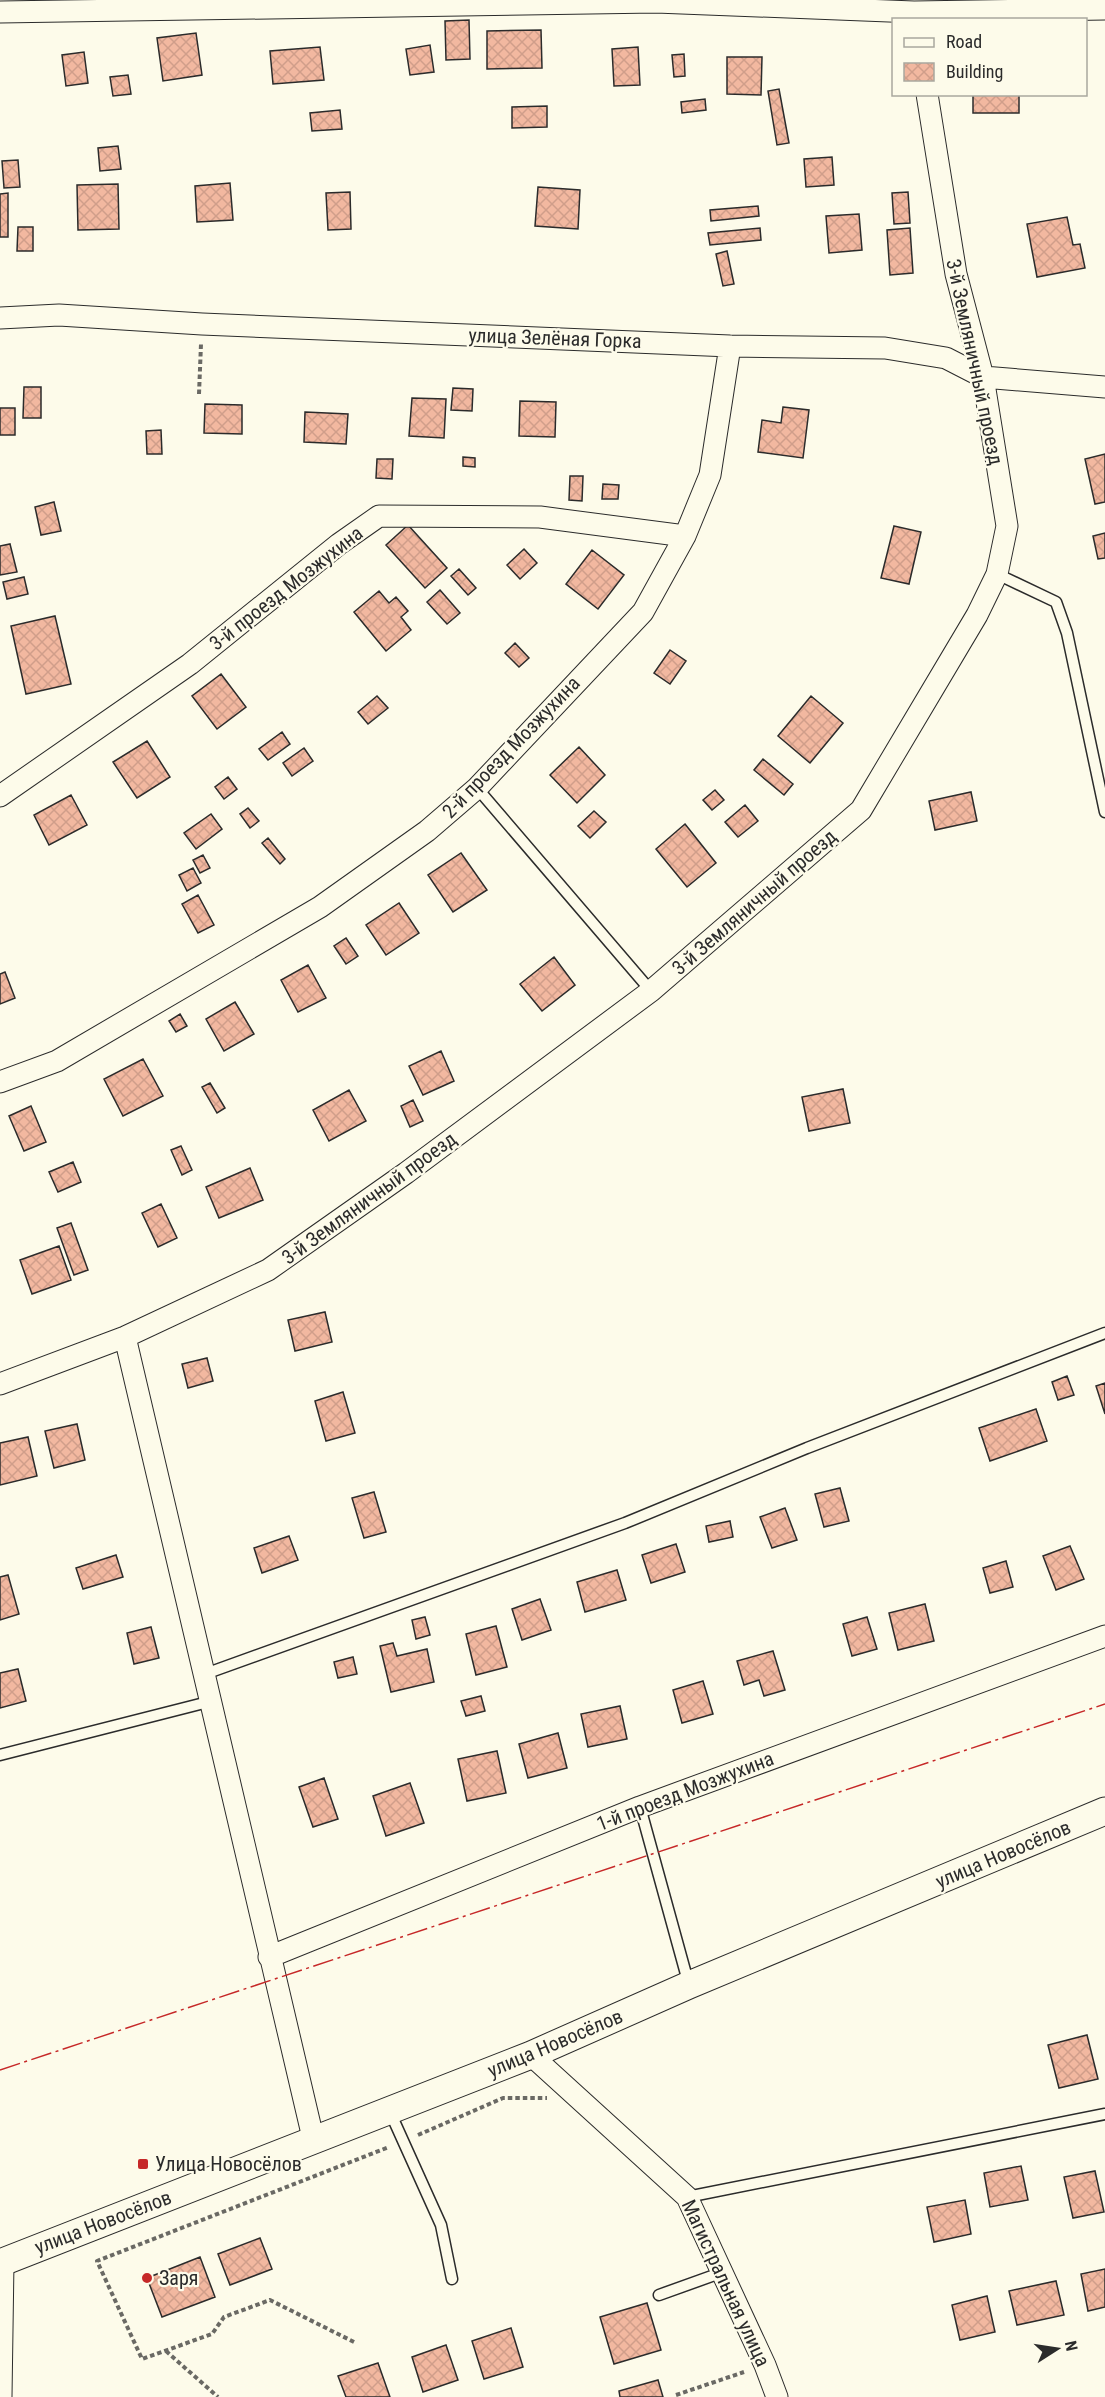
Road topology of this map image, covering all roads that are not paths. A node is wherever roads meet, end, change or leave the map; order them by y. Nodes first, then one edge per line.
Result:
1 (1105, 9) edge
2 (914, 11) edge
3 (0, 12) edge
4 (927, 96) edge
5 (0, 318) edge
6 (730, 346) junction
7 (983, 377) junction
8 (1105, 387) edge
9 (685, 536) junction
10 (997, 574) junction
11 (477, 788) junction
12 (0, 796) edge
13 (1105, 812) edge
14 (651, 991) junction
15 (0, 1082) edge
16 (1105, 1333) edge
17 (125, 1337) junction
18 (0, 1384) edge
19 (1105, 1636) edge
20 (205, 1674) junction
21 (212, 1701) junction
22 (0, 1755) edge
23 (640, 1807) junction
24 (1105, 1811) edge
25 (269, 1957) junction
26 (689, 1985) junction
27 (531, 2055) junction
28 (390, 2112) junction
29 (1105, 2114) edge
30 (314, 2142) junction
31 (687, 2198) junction
32 (1, 2262) edge
33 (723, 2272) junction
34 (452, 2278) dead end
35 (659, 2295) dead end
36 (1, 2397) edge
37 (777, 2397) edge

1 - 2 street
2 - 3 street
4 - 7 street, 3-й Земляничный проезд
5 - 6 street, улица Зелёная Горка
6 - 7 street, улица Зелёная Горка
6 - 9 street, 2-й проезд Мозжухина
7 - 8 street, улица Зелёная Горка
7 - 10 street, 3-й Земляничный проезд
9 - 11 street, 2-й проезд Мозжухина
9 - 12 street, 3-й проезд Мозжухина
10 - 13 lane
10 - 14 street, 3-й Земляничный проезд
11 - 14 lane
11 - 15 street, 2-й проезд Мозжухина
14 - 17 street, 3-й Земляничный проезд
16 - 20 lane
17 - 18 street, 3-й Земляничный проезд
17 - 20 street
19 - 23 street, 1-й проезд Мозжухина
20 - 21 street
21 - 22 lane
21 - 25 street
23 - 25 street, 1-й проезд Мозжухина
23 - 26 lane
24 - 26 street, улица Новосёлов
25 - 30 street
26 - 27 street, улица Новосёлов
27 - 28 street, улица Новосёлов
27 - 31 street, Магистральная улица
28 - 30 street, улица Новосёлов
28 - 34 lane
29 - 31 lane
30 - 32 street, улица Новосёлов
31 - 33 street, Магистральная улица
32 - 36 street
33 - 35 lane
33 - 37 street, Магистральная улица

